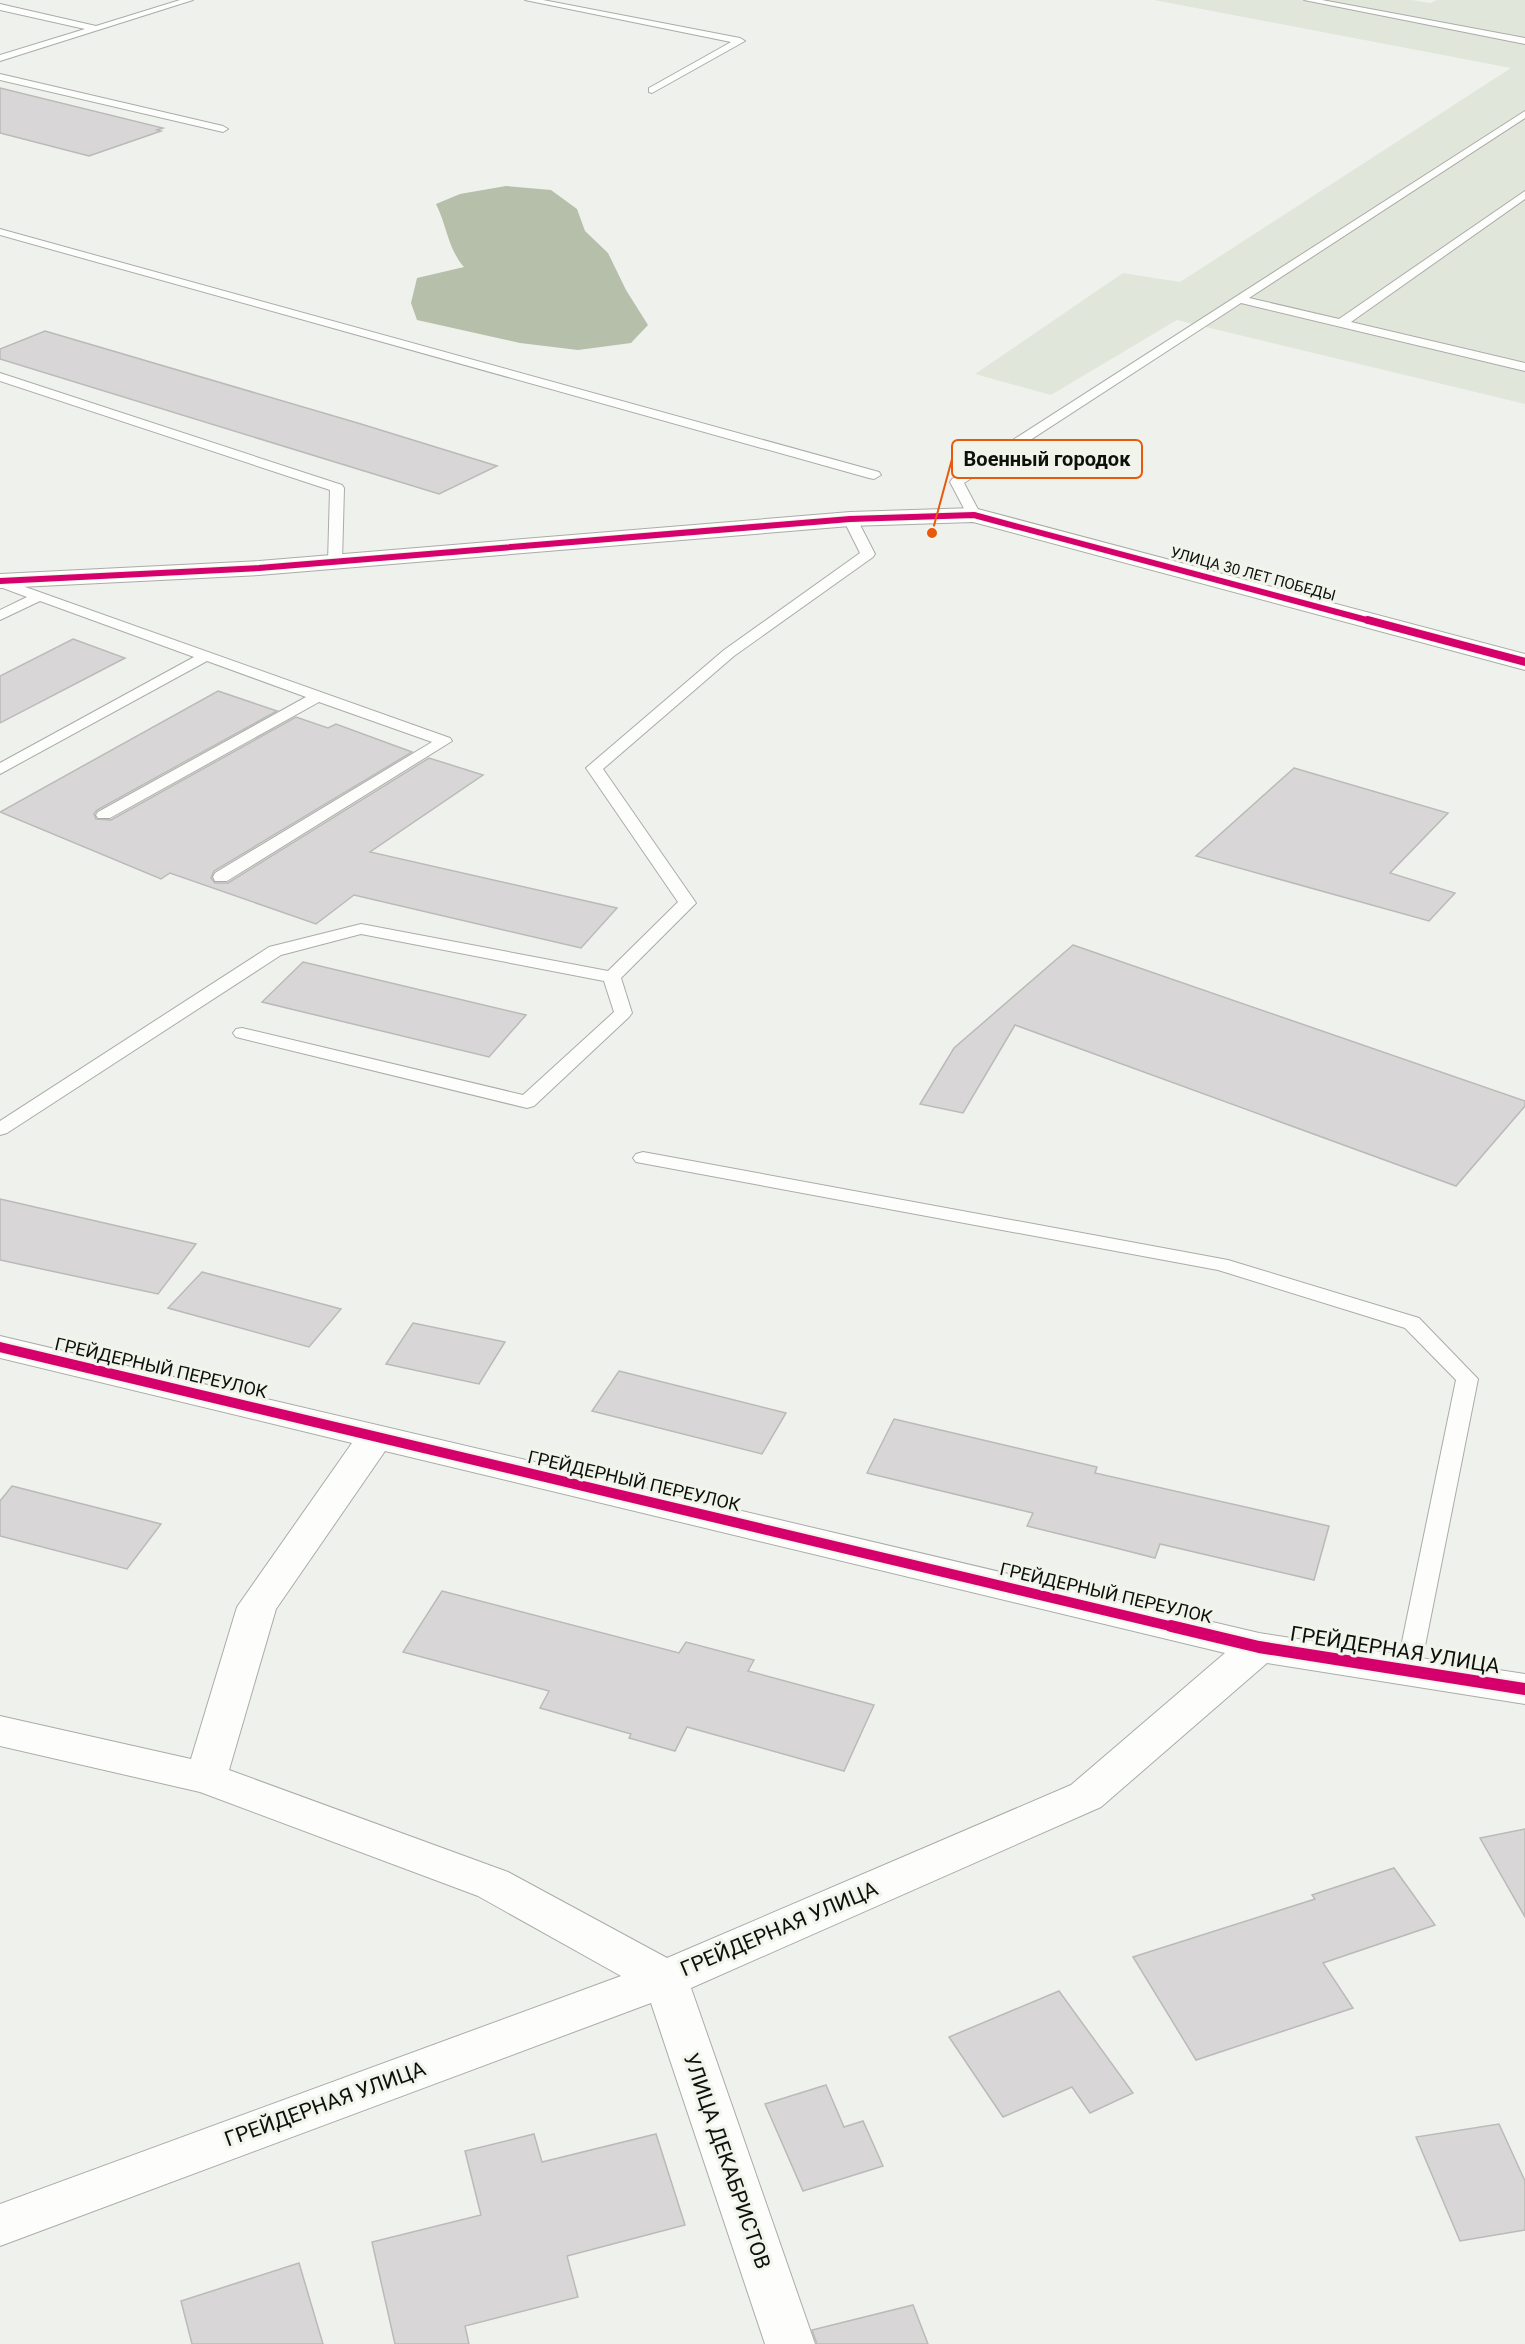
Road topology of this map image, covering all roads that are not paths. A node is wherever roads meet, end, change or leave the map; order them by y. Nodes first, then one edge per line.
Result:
1 (189, 0) edge
2 (529, 0) edge
3 (1308, 0) edge
4 (0, 7) edge
5 (95, 29) junction
6 (1525, 41) edge
7 (0, 58) edge
8 (0, 77) edge
9 (652, 90) dead end
10 (1525, 114) edge
11 (223, 129) dead end
12 (1525, 194) edge
13 (0, 232) edge
14 (1238, 299) junction
15 (1342, 324) junction
16 (1525, 367) edge
17 (0, 376) edge
18 (874, 475) dead end
19 (974, 515) junction
20 (850, 519) junction
21 (335, 562) junction
22 (0, 581) edge
23 (40, 596) junction
24 (0, 616) edge
25 (206, 656) junction
26 (1525, 662) edge
27 (318, 696) junction
28 (0, 769) edge
29 (104, 815) dead end
30 (221, 877) dead end
31 (612, 977) junction
32 (242, 1033) dead end
33 (0, 1129) edge
34 (643, 1158) dead end
35 (0, 1347) edge
36 (376, 1436) junction
37 (1259, 1647) junction
38 (1408, 1671) junction
39 (1525, 1689) edge
40 (0, 1731) edge
41 (206, 1778) junction
42 (665, 1979) junction
43 (0, 2225) edge
44 (790, 2344) edge

1 - 5 lane
2 - 9 lane
3 - 6 lane
4 - 5 lane
5 - 7 lane
8 - 11 lane
10 - 14 lane
12 - 15 lane
13 - 18 lane
14 - 15 lane
14 - 19 lane
15 - 16 lane
17 - 21 lane
19 - 20 street, УЛИЦА 30 ЛЕТ ПОБЕДЫ
19 - 26 street, УЛИЦА 30 ЛЕТ ПОБЕДЫ
20 - 21 street, УЛИЦА 30 ЛЕТ ПОБЕДЫ
20 - 31 lane
21 - 22 street, УЛИЦА 30 ЛЕТ ПОБЕДЫ
22 - 23 lane
23 - 24 lane
23 - 25 lane
25 - 27 lane
25 - 28 lane
27 - 29 lane
27 - 30 lane
31 - 32 lane
31 - 33 lane
34 - 38 lane
35 - 36 street, ГРЕЙДЕРНЫЙ ПЕРЕУЛОК
36 - 37 street, ГРЕЙДЕРНЫЙ ПЕРЕУЛОК
36 - 41 street
37 - 38 street, ГРЕЙДЕРНАЯ УЛИЦА
37 - 42 street, ГРЕЙДЕРНАЯ УЛИЦА
38 - 39 street, ГРЕЙДЕРНАЯ УЛИЦА
40 - 41 street
41 - 42 street
42 - 43 street, ГРЕЙДЕРНАЯ УЛИЦА
42 - 44 street, УЛИЦА ДЕКАБРИСТОВ

